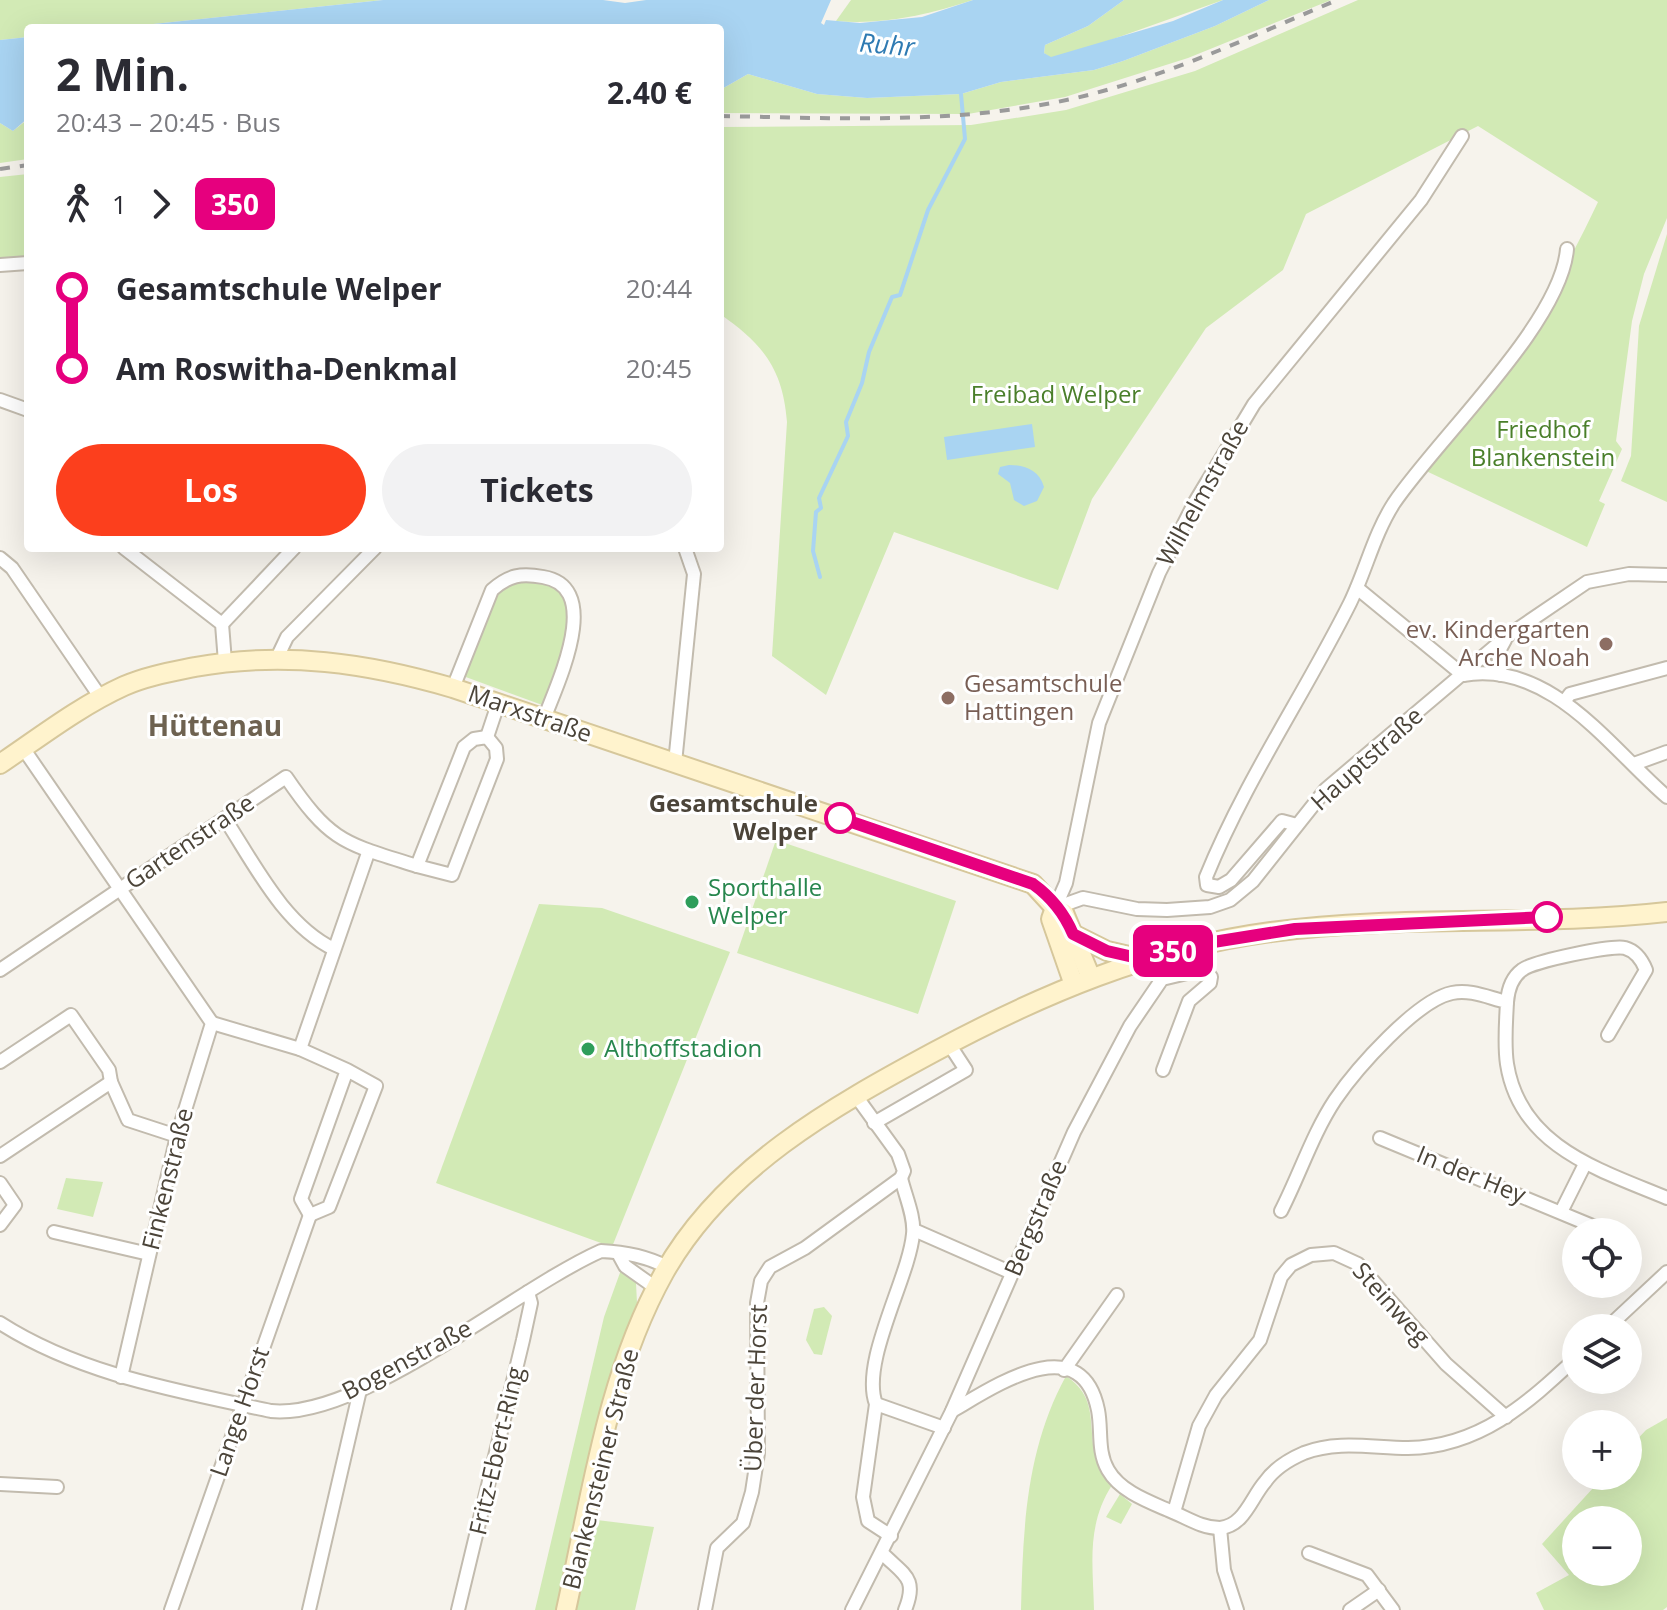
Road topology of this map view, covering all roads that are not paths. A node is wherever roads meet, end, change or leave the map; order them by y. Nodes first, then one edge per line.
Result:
1 (1462, 136) dead end
2 (1567, 249) dead end
3 (24, 263) edge
4 (0, 265) edge
5 (0, 400) edge
6 (24, 409) edge
7 (129, 552) edge
8 (290, 552) edge
9 (371, 552) edge
10 (686, 552) edge
11 (0, 558) edge
12 (1667, 575) edge
13 (1357, 588) junction
14 (222, 624) junction
15 (1506, 637) junction
16 (277, 658) junction
17 (225, 662) junction
18 (1667, 668) edge
19 (1463, 675) junction
20 (1501, 675) junction
21 (453, 688) junction
22 (101, 698) junction
23 (1564, 702) junction
24 (498, 704) junction
25 (544, 719) junction
26 (487, 737) junction
27 (23, 748) junction
28 (1667, 752) edge
29 (675, 763) junction
30 (0, 764) edge
31 (1634, 764) junction
32 (1667, 797) edge
33 (225, 819) junction
34 (1297, 825) junction
35 (368, 853) junction
36 (417, 866) junction
37 (121, 889) junction
38 (1055, 908) junction
39 (1667, 912) edge
40 (1073, 934) junction
41 (334, 949) junction
42 (1142, 959) junction
43 (0, 970) edge
44 (1083, 981) junction
45 (1507, 1002) junction
46 (212, 1023) junction
47 (1608, 1035) dead end
48 (949, 1044) junction
49 (300, 1049) junction
50 (0, 1062) edge
51 (347, 1070) junction
52 (1163, 1070) dead end
53 (111, 1082) junction
54 (856, 1096) junction
55 (874, 1123) junction
56 (177, 1136) junction
57 (1380, 1138) dead end
58 (0, 1156) edge
59 (1585, 1164) junction
60 (901, 1178) junction
61 (0, 1183) edge
62 (1667, 1198) edge
63 (1281, 1211) dead end
64 (1561, 1212) junction
65 (310, 1215) junction
66 (1575, 1218) edge
67 (0, 1225) edge
68 (914, 1230) junction
69 (54, 1232) dead end
70 (149, 1254) junction
71 (619, 1255) junction
72 (667, 1267) junction
73 (1667, 1272) edge
74 (1012, 1273) junction
75 (656, 1288) junction
76 (528, 1292) junction
77 (1117, 1295) dead end
78 (1622, 1314) edge
79 (0, 1323) edge
80 (1064, 1370) junction
81 (1562, 1370) edge
82 (121, 1377) junction
83 (360, 1390) junction
84 (876, 1404) junction
85 (241, 1405) junction
86 (952, 1411) junction
87 (1506, 1417) junction
88 (944, 1428) junction
89 (0, 1484) edge
90 (57, 1487) dead end
91 (1174, 1512) junction
92 (1220, 1528) junction
93 (891, 1536) junction
94 (1309, 1553) dead end
95 (883, 1554) junction
96 (1379, 1590) junction
97 (171, 1610) edge
98 (309, 1610) edge
99 (458, 1610) edge
100 (566, 1610) edge
101 (705, 1610) edge
102 (852, 1610) edge
103 (905, 1610) edge
104 (1237, 1610) edge
105 (1350, 1610) edge
106 (1393, 1610) edge

1 - 38 street, Wilhelmstraße
2 - 13 street
3 - 4 street
5 - 6 street
7 - 14 street
8 - 14 street
9 - 16 street
10 - 29 street
11 - 22 street
12 - 15 street, Hauptstraße
13 - 19 street
13 - 34 street
14 - 17 street
15 - 19 street, Hauptstraße
15 - 20 street
16 - 17 main road, Marxstraße
16 - 21 main road, Marxstraße
17 - 22 main road, Marxstraße
18 - 23 street
19 - 20 street
19 - 34 street, Hauptstraße
20 - 23 street
21 - 24 main road, Marxstraße
21 - 25 street
22 - 27 main road, Marxstraße
23 - 31 street
24 - 25 main road, Marxstraße
24 - 26 street
25 - 29 main road, Marxstraße
26 - 36 street
26 - 36 street
27 - 30 main road, Marxstraße
27 - 37 street
28 - 31 street
29 - 38 main road, Marxstraße
31 - 32 street
33 - 35 street, Gartenstraße
33 - 37 street, Gartenstraße
33 - 41 street
34 - 38 street, Hauptstraße
35 - 36 street
35 - 41 street
37 - 43 street, Gartenstraße
37 - 46 street
38 - 40 main road, Marxstraße
38 - 44 main road
39 - 42 main road, Blankensteiner Straße
40 - 42 main road
40 - 44 main road, Marxstraße
41 - 49 street
42 - 44 main road, Blankensteiner Straße
44 - 48 main road, Blankensteiner Straße
45 - 47 street
45 - 59 street
45 - 63 street
46 - 49 street, Lange Horst
46 - 56 street, Finkenstraße
48 - 54 main road, Blankensteiner Straße
48 - 55 street
49 - 51 street, Lange Horst
50 - 53 street
51 - 65 street, Lange Horst
51 - 65 street, Lange Horst
52 - 74 street, Bergstraße
53 - 56 street
53 - 58 street
54 - 55 street
54 - 72 main road, Blankensteiner Straße
55 - 60 street
56 - 70 street, Finkenstraße
57 - 64 street, In der Hey
59 - 62 street
59 - 64 street
60 - 68 street
60 - 101 street, Über der Horst
61 - 67 street
64 - 66 street, In der Hey
65 - 85 street, Lange Horst
68 - 74 street
68 - 84 street
69 - 70 street
70 - 82 street, Finkenstraße
71 - 72 street, Bogenstraße
71 - 75 street
71 - 76 street, Bogenstraße
72 - 75 main road, Blankensteiner Straße
73 - 78 street
74 - 86 street, Bergstraße
75 - 100 main road, Blankensteiner Straße
76 - 83 street, Bogenstraße
76 - 99 street, Fritz-Ebert-Ring
77 - 80 street
79 - 82 street, Bogenstraße
80 - 86 street
80 - 91 street
81 - 87 street
82 - 85 street, Bogenstraße
83 - 85 street, Bogenstraße
83 - 98 street
84 - 88 street
84 - 93 street
85 - 97 street, Lange Horst
86 - 88 street, Bergstraße
87 - 91 street, Steinweg
87 - 92 street
88 - 93 street, Bergstraße
89 - 90 street
91 - 92 street
92 - 104 street
93 - 95 street, Bergstraße
94 - 96 street
95 - 102 street, Bergstraße
95 - 103 street
96 - 105 street
96 - 106 street

